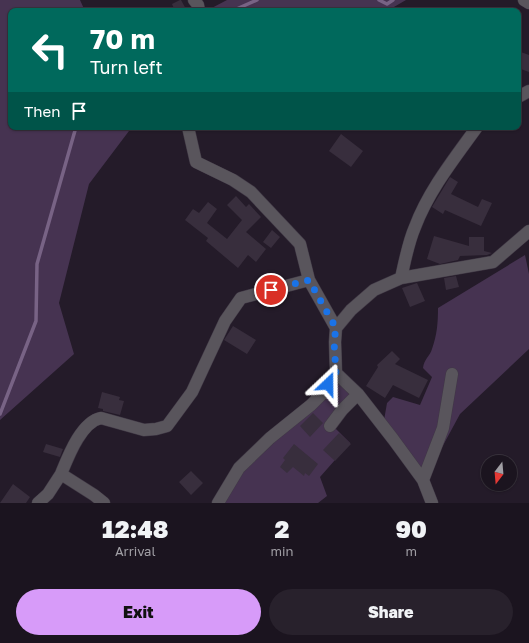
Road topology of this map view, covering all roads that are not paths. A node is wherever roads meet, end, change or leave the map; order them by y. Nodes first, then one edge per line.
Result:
1 (524, 0) edge
2 (529, 4) edge
3 (189, 130) edge
4 (475, 130) edge
5 (529, 231) edge
6 (401, 278) junction
7 (309, 280) junction
8 (336, 328) junction
9 (336, 373) junction
10 (452, 374) dead end
11 (358, 394) junction
12 (330, 426) dead end
13 (61, 474) junction
14 (423, 480) junction
15 (38, 503) edge
16 (104, 503) edge
17 (218, 503) edge
18 (432, 503) edge

1 - 2 street
3 - 7 street
4 - 6 street
5 - 6 street
6 - 8 street
7 - 8 street
7 - 13 street
8 - 9 street
9 - 11 street
9 - 17 street
10 - 14 street
11 - 12 street
11 - 14 street
13 - 15 street
13 - 16 street
14 - 18 street

